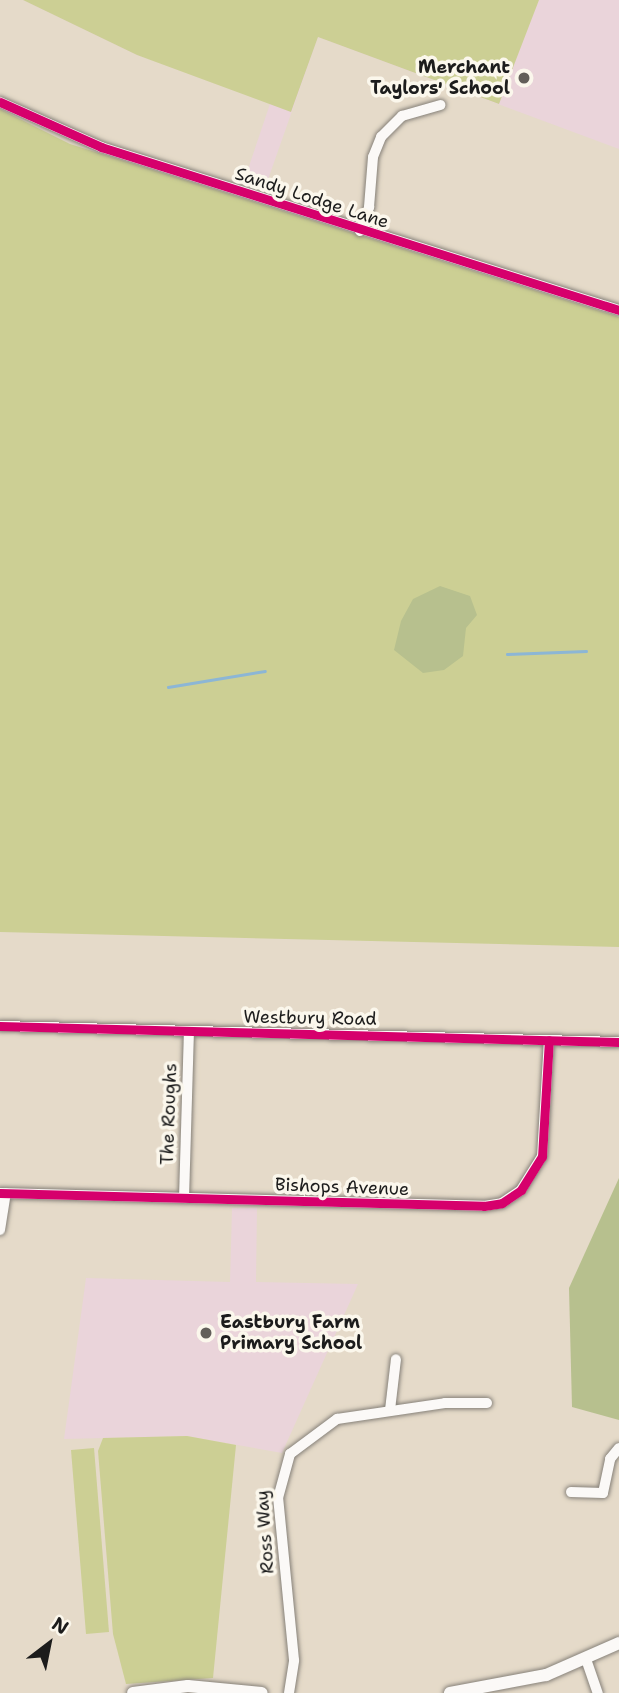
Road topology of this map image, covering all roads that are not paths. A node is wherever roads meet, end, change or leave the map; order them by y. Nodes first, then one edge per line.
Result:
1 (0, 103) edge
2 (440, 105) dead end
3 (360, 231) junction
4 (619, 298) edge
5 (615, 308) edge
6 (0, 1026) edge
7 (189, 1031) junction
8 (549, 1040) junction
9 (619, 1042) edge
10 (3, 1193) edge
11 (184, 1198) junction
12 (0, 1230) edge
13 (396, 1359) dead end
14 (487, 1403) dead end
15 (390, 1410) junction
16 (619, 1448) edge
17 (571, 1492) dead end
18 (619, 1643) edge
19 (586, 1659) junction
20 (133, 1693) edge
21 (260, 1693) edge
22 (289, 1693) edge
23 (450, 1693) edge
24 (598, 1693) edge

1 - 3 street, Sandy Lodge Lane
2 - 3 street
3 - 5 street, Sandy Lodge Lane
4 - 5 street
6 - 7 street, Westbury Road
7 - 8 street, Westbury Road
7 - 11 street, The Roughs
8 - 9 street, Westbury Road
8 - 11 street, Bishops Avenue
10 - 11 street, Bishops Avenue
10 - 12 street
13 - 15 street
14 - 15 street, Ross Way
15 - 22 street, Ross Way
16 - 17 street
18 - 19 street
19 - 23 street
19 - 24 street
20 - 21 street

